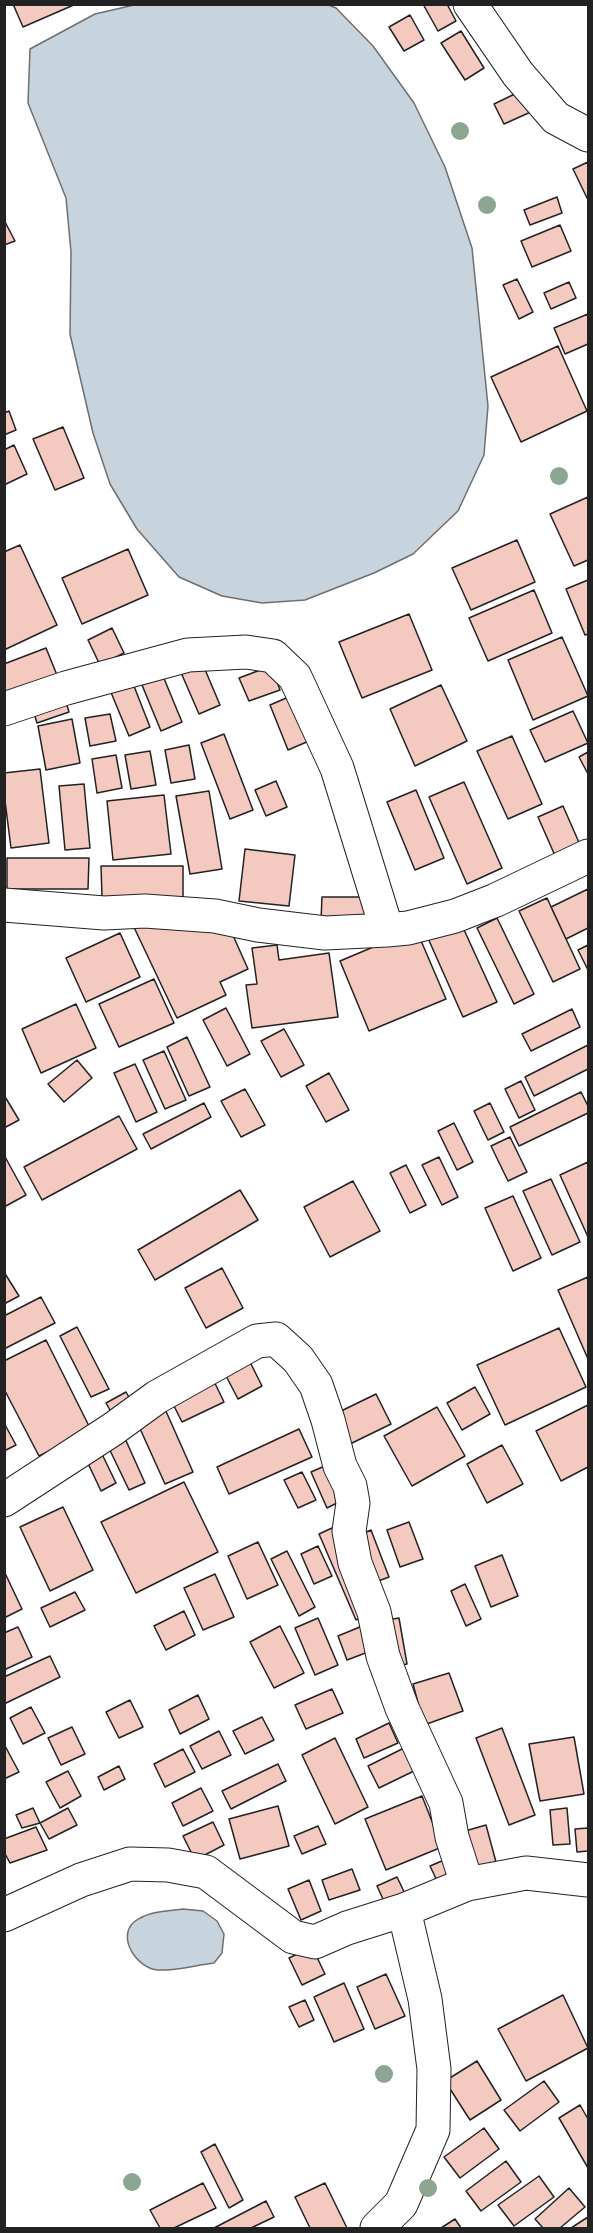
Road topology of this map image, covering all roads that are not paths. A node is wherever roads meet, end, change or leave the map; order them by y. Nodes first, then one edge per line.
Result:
1 (470, 4) edge
2 (588, 135) edge
3 (4, 709) edge
4 (588, 856) edge
5 (4, 905) edge
6 (387, 930) junction
7 (4, 1500) edge
8 (588, 1880) edge
9 (467, 1884) junction
10 (404, 1910) junction
11 (4, 1915) edge
12 (377, 2229) edge

1 - 2 street
3 - 6 street
4 - 6 street
5 - 6 street
7 - 9 street
8 - 9 street
9 - 10 street
10 - 11 street
10 - 12 street

